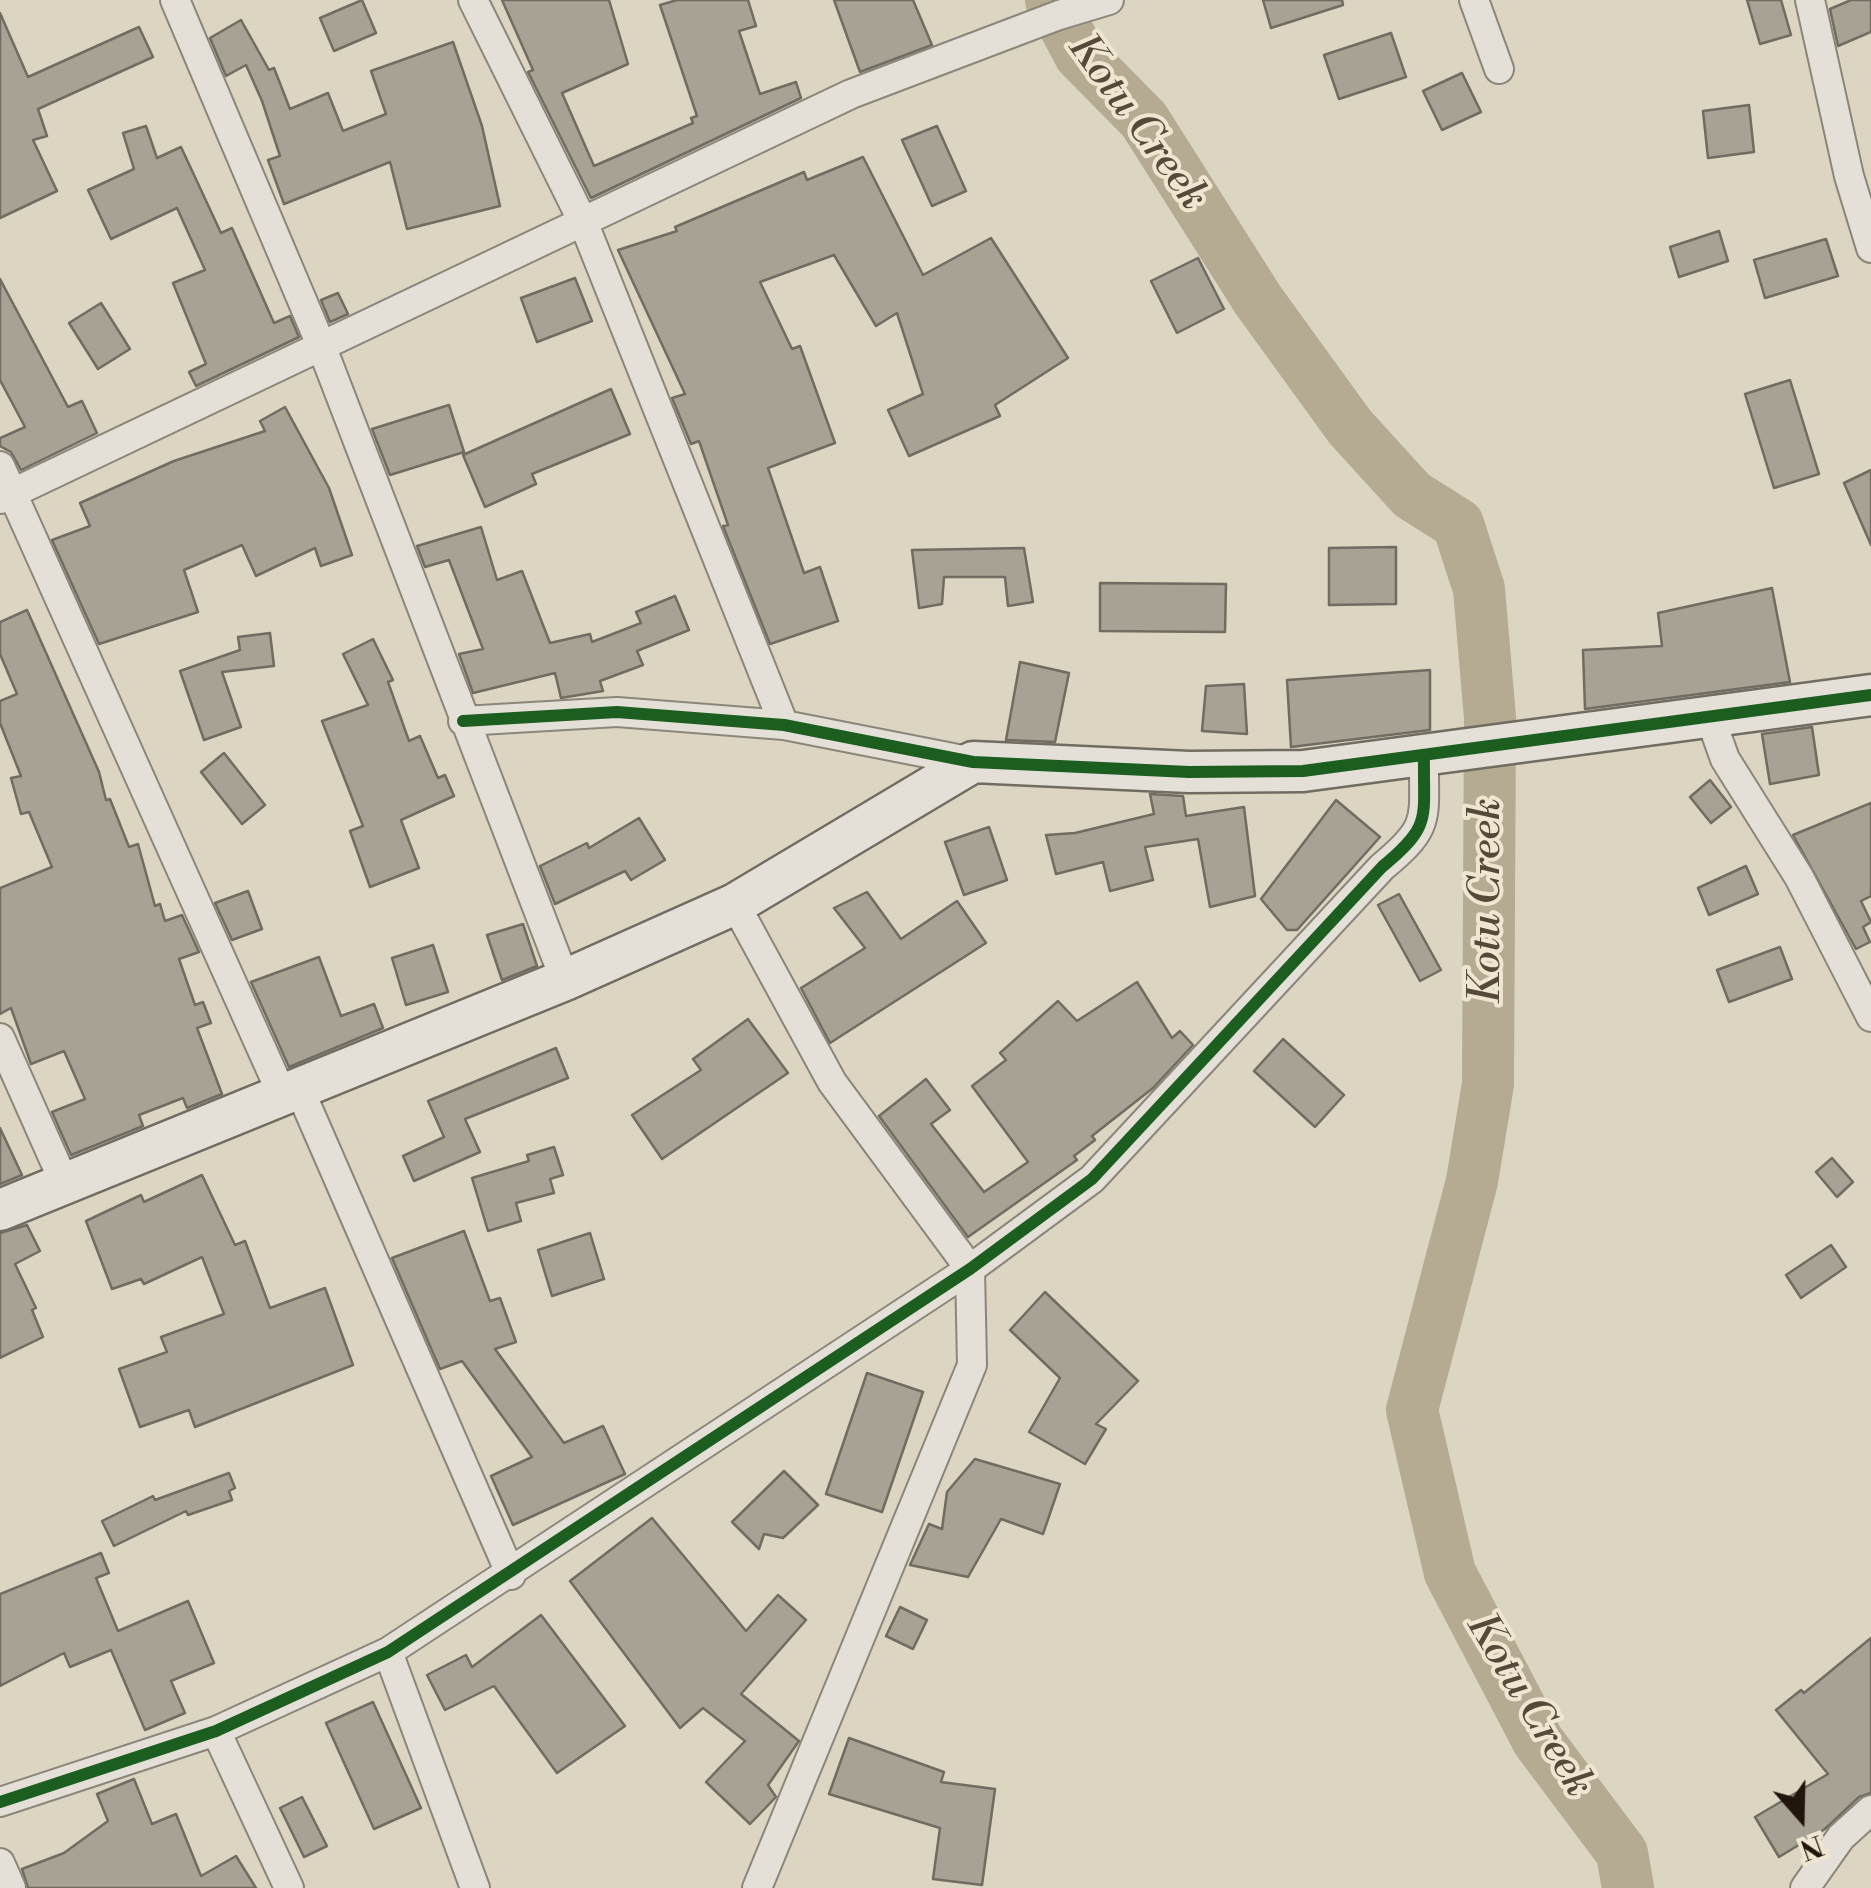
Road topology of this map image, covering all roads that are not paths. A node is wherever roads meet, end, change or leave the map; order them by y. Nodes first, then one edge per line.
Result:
1 (175, 0) edge
2 (474, 0) edge
3 (1109, 0) edge
4 (1474, 0) edge
5 (1810, 0) edge
6 (1499, 70) dead end
7 (584, 224) junction
8 (1871, 248) edge
9 (321, 345) junction
10 (0, 466) edge
11 (6, 496) edge
12 (1871, 695) edge
13 (1710, 720) junction
14 (462, 721) junction
15 (784, 725) junction
16 (1424, 756) junction
17 (974, 762) junction
18 (736, 904) junction
19 (565, 980) junction
20 (1871, 1017) edge
21 (0, 1038) edge
22 (289, 1089) junction
23 (64, 1182) junction
24 (0, 1210) edge
25 (970, 1269) junction
26 (510, 1575) junction
27 (388, 1652) junction
28 (216, 1731) junction
29 (0, 1802) edge
30 (1871, 1810) edge
31 (0, 1863) edge
32 (11, 1888) edge
33 (289, 1888) edge
34 (475, 1888) edge
35 (757, 1888) edge
36 (1805, 1888) edge

1 - 9 street
2 - 7 street
3 - 7 street
4 - 6 street
5 - 8 street
7 - 9 street
7 - 15 street
9 - 11 street
9 - 14 street
10 - 11 street
11 - 22 street
12 - 13 street
13 - 16 street
13 - 20 street
14 - 15 street
14 - 19 street
15 - 17 street
16 - 17 street
16 - 25 street
17 - 18 street
18 - 19 street
18 - 25 street
19 - 22 street
21 - 23 street
22 - 23 street
22 - 26 street
23 - 24 street
25 - 26 street
25 - 35 street
26 - 27 street
27 - 28 street
27 - 34 street
28 - 29 street
28 - 33 street
30 - 36 street
31 - 32 street

